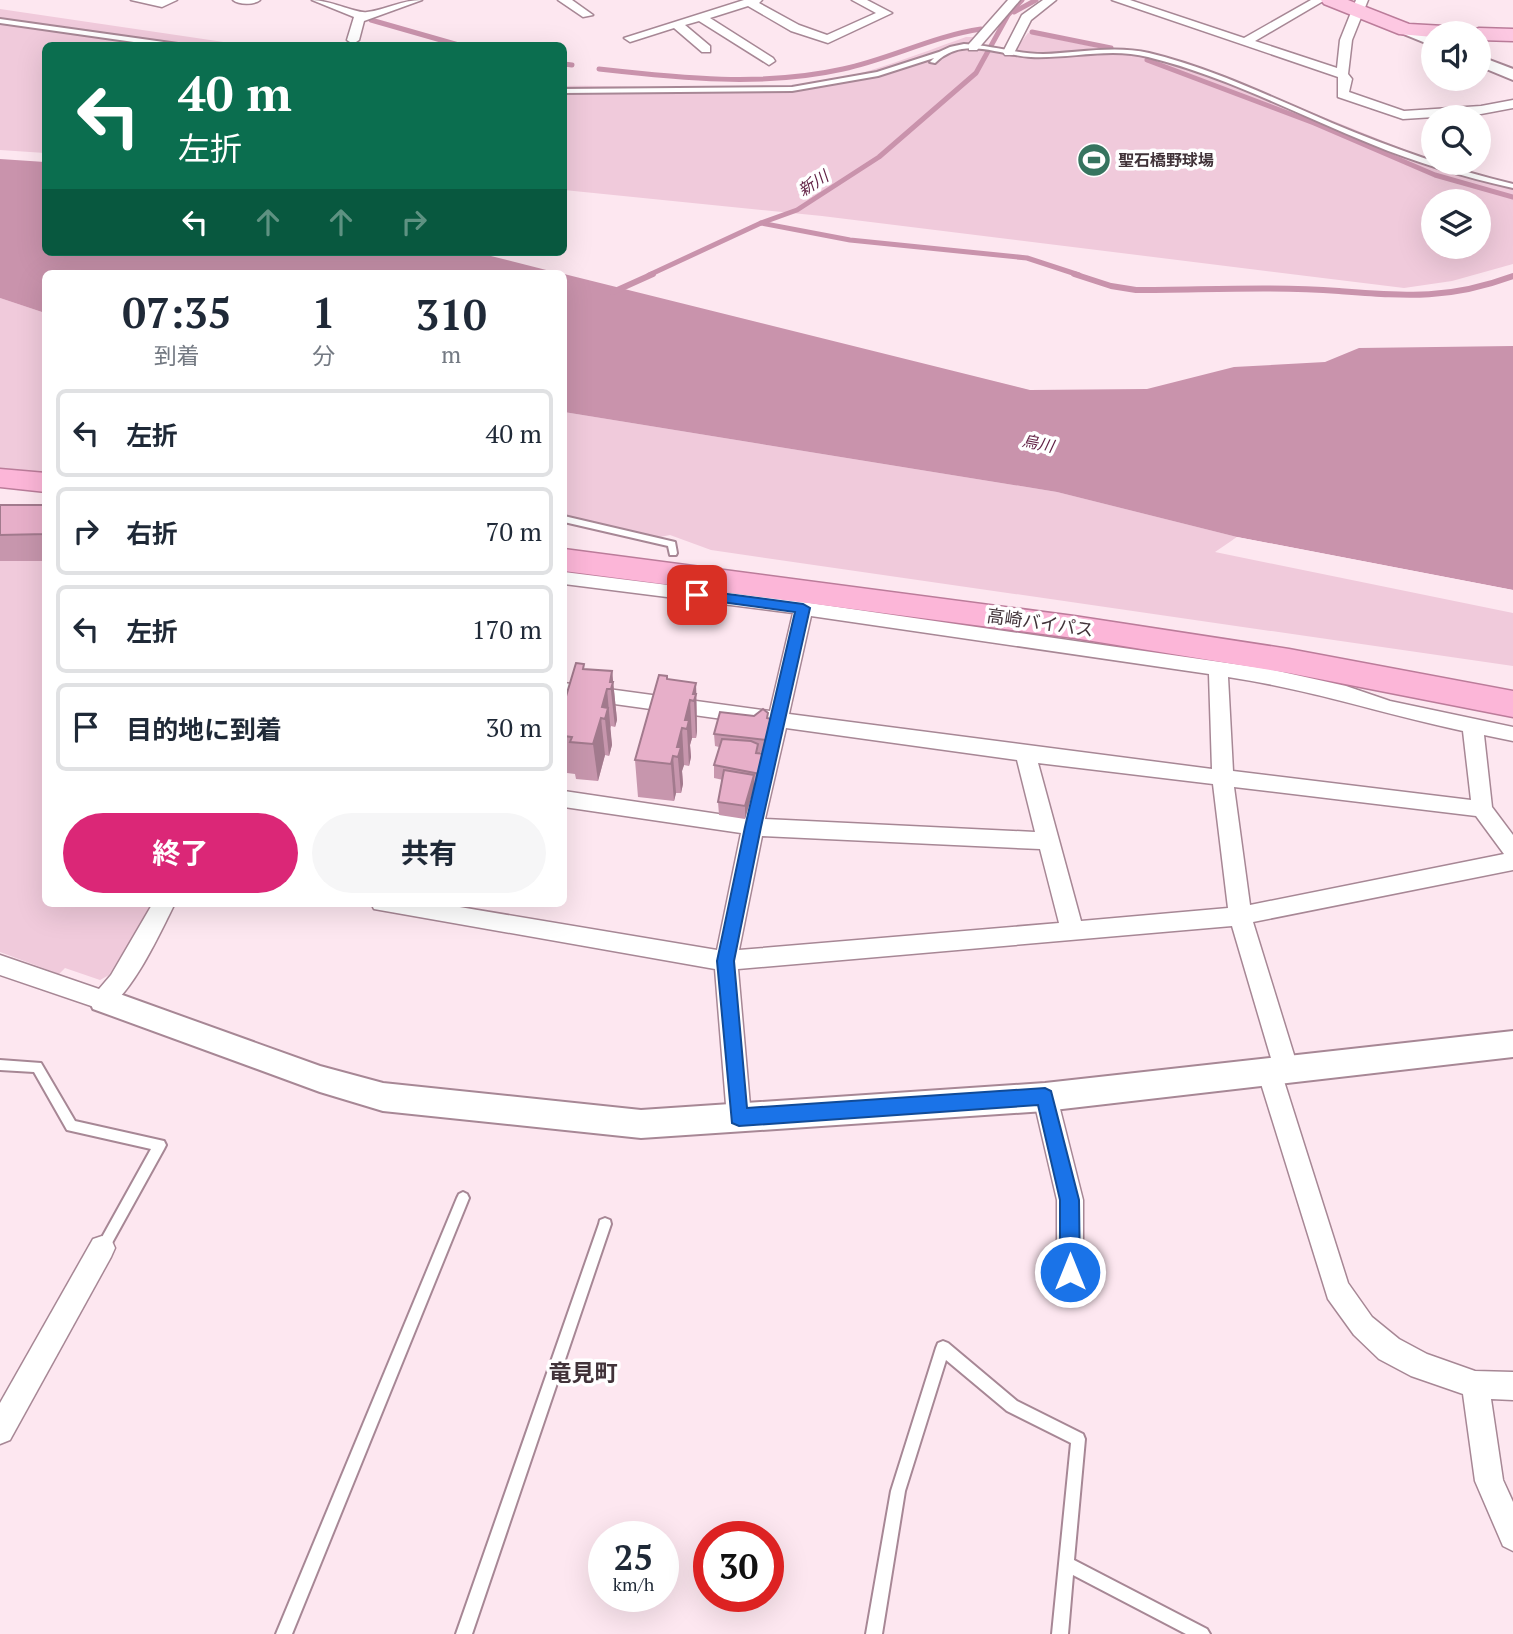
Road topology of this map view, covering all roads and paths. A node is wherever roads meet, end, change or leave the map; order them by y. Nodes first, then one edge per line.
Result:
1 (137, 0) edge
2 (171, 0) edge
3 (239, 0) edge
4 (254, 0) edge
5 (318, 0) edge
6 (416, 0) edge
7 (564, 0) edge
8 (858, 0) edge
9 (1014, 0) edge
10 (1118, 0) edge
11 (1319, 0) edge
12 (1331, 0) edge
13 (753, 1) edge
14 (1042, 1) edge
15 (730, 3) edge
16 (1359, 5) edge
17 (587, 15) dead end
18 (364, 17) junction
19 (701, 17) junction
20 (0, 21) edge
21 (676, 24) junction
22 (1406, 30) junction
23 (1421, 31) edge
24 (1491, 34) edge
25 (1513, 35) edge
26 (1421, 37) edge
27 (630, 38) dead end
28 (353, 40) dead end
29 (1247, 41) junction
30 (150, 42) edge
31 (976, 47) junction
32 (706, 49) dead end
33 (1007, 52) junction
34 (939, 54) junction
35 (769, 61) dead end
36 (933, 62) dead end
37 (1491, 66) edge
38 (1342, 74) junction
39 (1513, 75) edge
40 (567, 91) edge
41 (1513, 104) edge
42 (1513, 186) edge
43 (0, 478) edge
44 (42, 483) edge
45 (0, 497) edge
46 (42, 501) edge
47 (567, 520) edge
48 (567, 540) edge
49 (673, 553) junction
50 (567, 560) edge
51 (567, 578) edge
52 (803, 608) junction
53 (1218, 668) junction
54 (1513, 680) edge
55 (567, 690) edge
56 (1346, 693) junction
57 (1513, 704) edge
58 (779, 719) junction
59 (1513, 721) edge
60 (1473, 727) junction
61 (1513, 734) edge
62 (1025, 754) junction
63 (1223, 779) junction
64 (567, 799) edge
65 (1482, 809) junction
66 (753, 827) junction
67 (1047, 841) junction
68 (1513, 851) edge
69 (1513, 861) edge
70 (162, 907) edge
71 (406, 907) edge
72 (1240, 916) junction
73 (1072, 929) junction
74 (726, 961) junction
75 (0, 965) edge
76 (103, 1000) junction
77 (1513, 1044) edge
78 (0, 1065) edge
79 (1278, 1073) junction
80 (1045, 1097) junction
81 (739, 1117) junction
82 (463, 1198) dead end
83 (605, 1224) dead end
84 (102, 1248) joint
85 (1070, 1272) dead end
86 (1475, 1385) junction
87 (1513, 1386) edge
88 (0, 1430) edge
89 (1513, 1536) edge
90 (1069, 1565) junction
91 (284, 1634) edge
92 (464, 1634) edge
93 (874, 1634) edge
94 (1060, 1634) edge
95 (1202, 1634) edge

1 - 2 street
3 - 4 street
5 - 18 street
6 - 18 street
7 - 17 street
8 - 13 street
9 - 31 street
10 - 29 street
11 - 29 street
12 - 16 main road
13 - 15 street
14 - 33 street
15 - 19 street
16 - 22 main road
16 - 38 street
18 - 28 street
19 - 21 street
19 - 35 street
20 - 30 lane
21 - 27 street
21 - 32 street
22 - 23 main road
22 - 26 street
24 - 25 main road
29 - 38 street
31 - 33 lane
31 - 34 lane
33 - 42 lane
34 - 36 lane
34 - 40 lane
37 - 39 street
38 - 41 street
43 - 44 highway
45 - 46 highway
47 - 49 lane
48 - 49 highway, 高崎バイパス
49 - 54 highway, 高崎バイパス
50 - 57 highway, 高崎バイパス
51 - 52 street
52 - 53 street
52 - 58 street
53 - 56 street
53 - 63 street
55 - 58 street
56 - 59 highway
56 - 60 street
58 - 62 street
58 - 66 street
60 - 61 street
60 - 65 street
62 - 63 street
62 - 67 street
63 - 65 street
63 - 72 street
64 - 66 street
65 - 68 street
66 - 67 street
66 - 74 street
67 - 73 street
69 - 72 street
70 - 76 street
71 - 74 street
72 - 73 street
72 - 79 street
73 - 74 street
74 - 81 street
75 - 76 street
76 - 81 street
77 - 79 street
78 - 84 lane
79 - 80 street
79 - 86 street
80 - 81 street
80 - 85 street
82 - 91 lane
83 - 92 lane
84 - 88 street
86 - 87 street
86 - 89 street
90 - 93 lane
90 - 94 lane
90 - 95 lane

